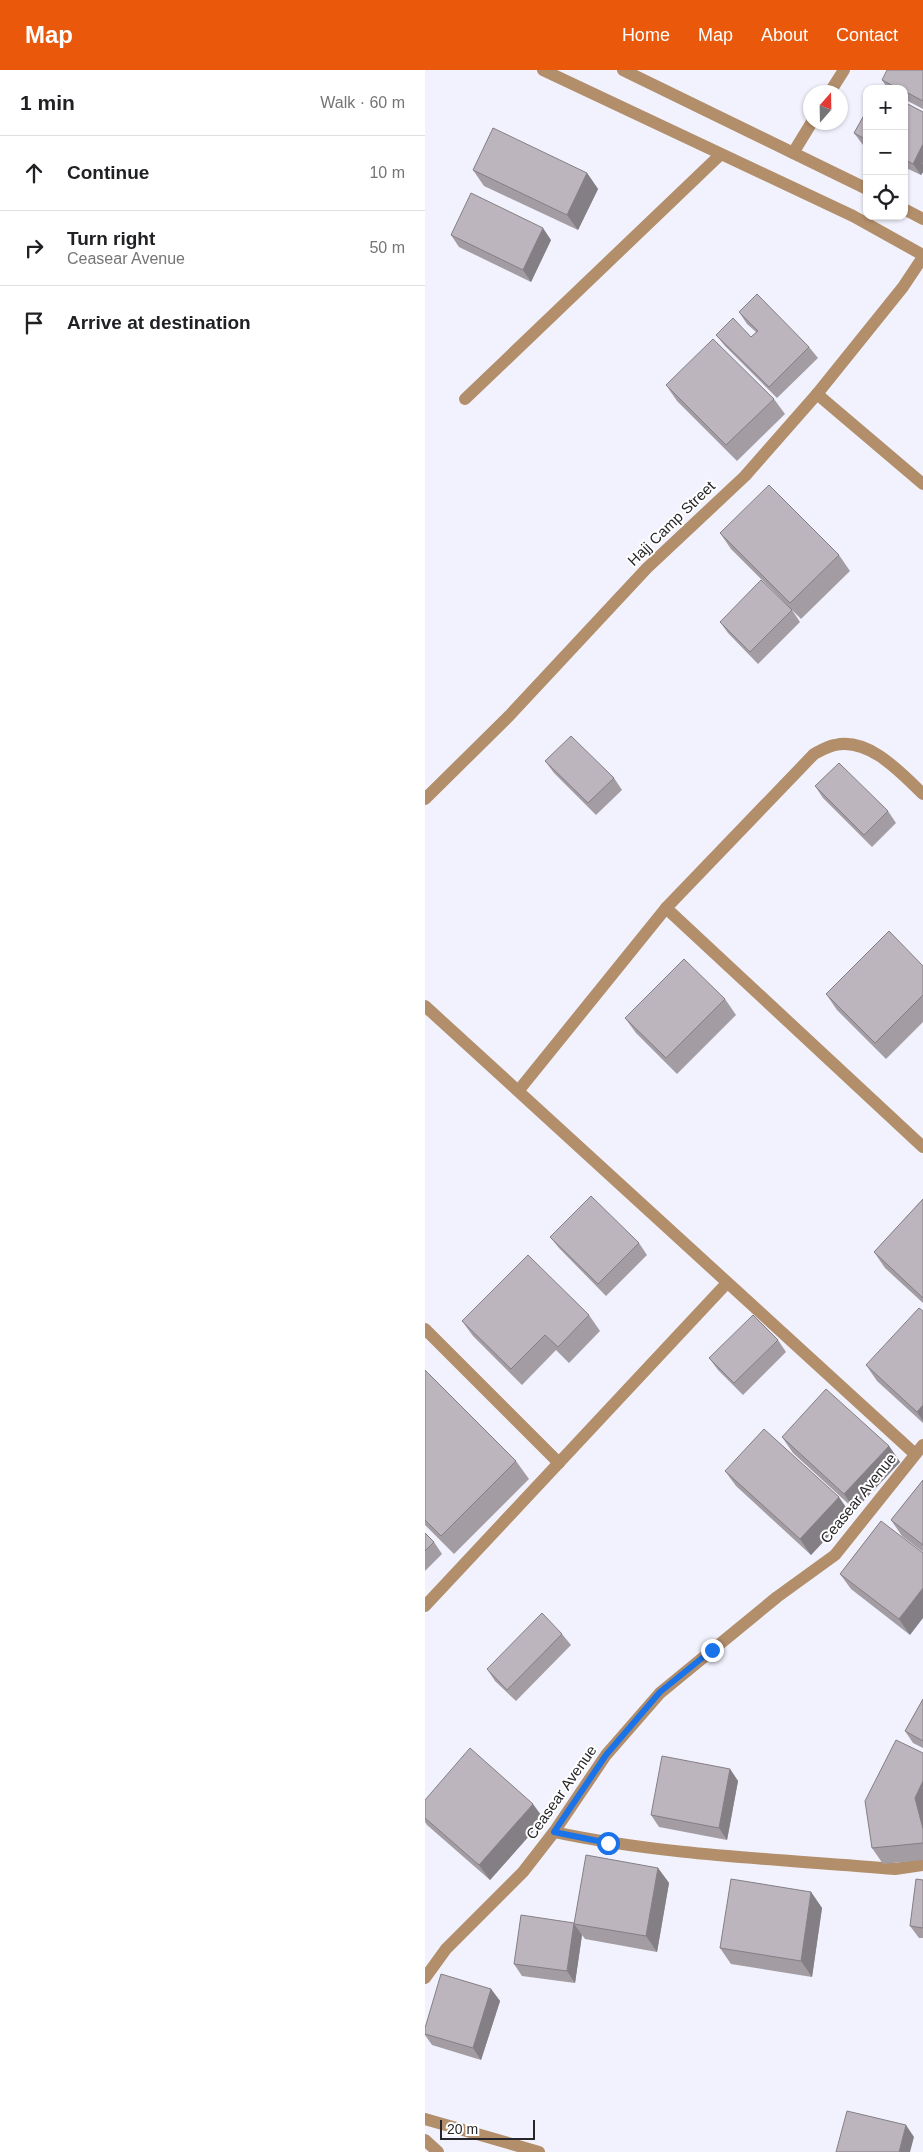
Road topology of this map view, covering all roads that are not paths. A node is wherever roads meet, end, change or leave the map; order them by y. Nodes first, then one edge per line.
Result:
1 (543, 70) edge
2 (623, 70) edge
3 (844, 70) edge
4 (834, 85) edge
5 (807, 130) edge
6 (793, 153) junction
7 (720, 155) junction
8 (863, 187) edge
9 (908, 211) edge
10 (923, 219) edge
11 (923, 256) edge
12 (817, 394) junction
13 (465, 399) dead end
14 (923, 484) edge
15 (923, 794) edge
16 (425, 799) edge
17 (666, 908) junction
18 (425, 1006) edge
19 (519, 1090) junction
20 (923, 1147) edge
21 (727, 1283) junction
22 (425, 1329) edge
23 (919, 1450) edge
24 (559, 1463) junction
25 (425, 1606) edge
26 (554, 1832) junction
27 (923, 1865) edge
28 (425, 1978) edge
29 (425, 2119) edge
30 (425, 2140) edge
31 (437, 2152) edge
32 (539, 2152) edge

1 - 7 street
2 - 6 street
3 - 4 street
5 - 6 street
6 - 8 street
7 - 11 street
7 - 13 street
9 - 10 street
11 - 12 street, Hajj Camp Street
12 - 14 street
12 - 16 street, Hajj Camp Street
15 - 17 street
17 - 19 street
17 - 20 street
18 - 19 street
19 - 21 street
21 - 23 street
21 - 24 street
22 - 24 street
23 - 26 street, Ceasear Avenue
24 - 25 street
26 - 27 street
26 - 28 street, Ceasear Avenue
29 - 32 street
30 - 31 street

